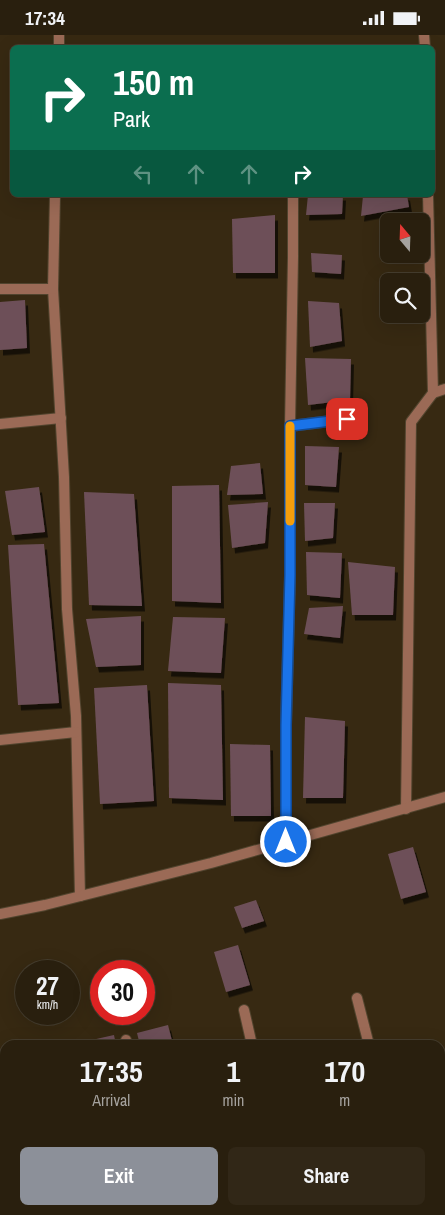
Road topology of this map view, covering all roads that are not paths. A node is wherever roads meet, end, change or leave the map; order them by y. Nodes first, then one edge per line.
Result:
1 (55, 197) edge
2 (293, 197) edge
3 (428, 197) edge
4 (0, 289) edge
5 (53, 289) junction
6 (445, 389) edge
7 (433, 393) junction
8 (60, 418) junction
9 (347, 419) dead end
10 (0, 424) edge
11 (290, 426) junction
12 (76, 732) junction
13 (0, 740) edge
14 (445, 797) edge
15 (406, 809) junction
16 (286, 842) junction
17 (80, 896) junction
18 (0, 913) edge
19 (357, 998) dead end
20 (244, 1010) dead end
21 (251, 1040) edge
22 (368, 1040) edge

1 - 5 street
2 - 11 street
3 - 7 street
4 - 5 street
5 - 8 street
6 - 7 street
7 - 15 street
8 - 10 street
8 - 12 street
9 - 11 street
11 - 16 street
12 - 13 street
12 - 17 street
14 - 15 street
15 - 16 street
16 - 17 street
17 - 18 street
19 - 22 street
20 - 21 street

